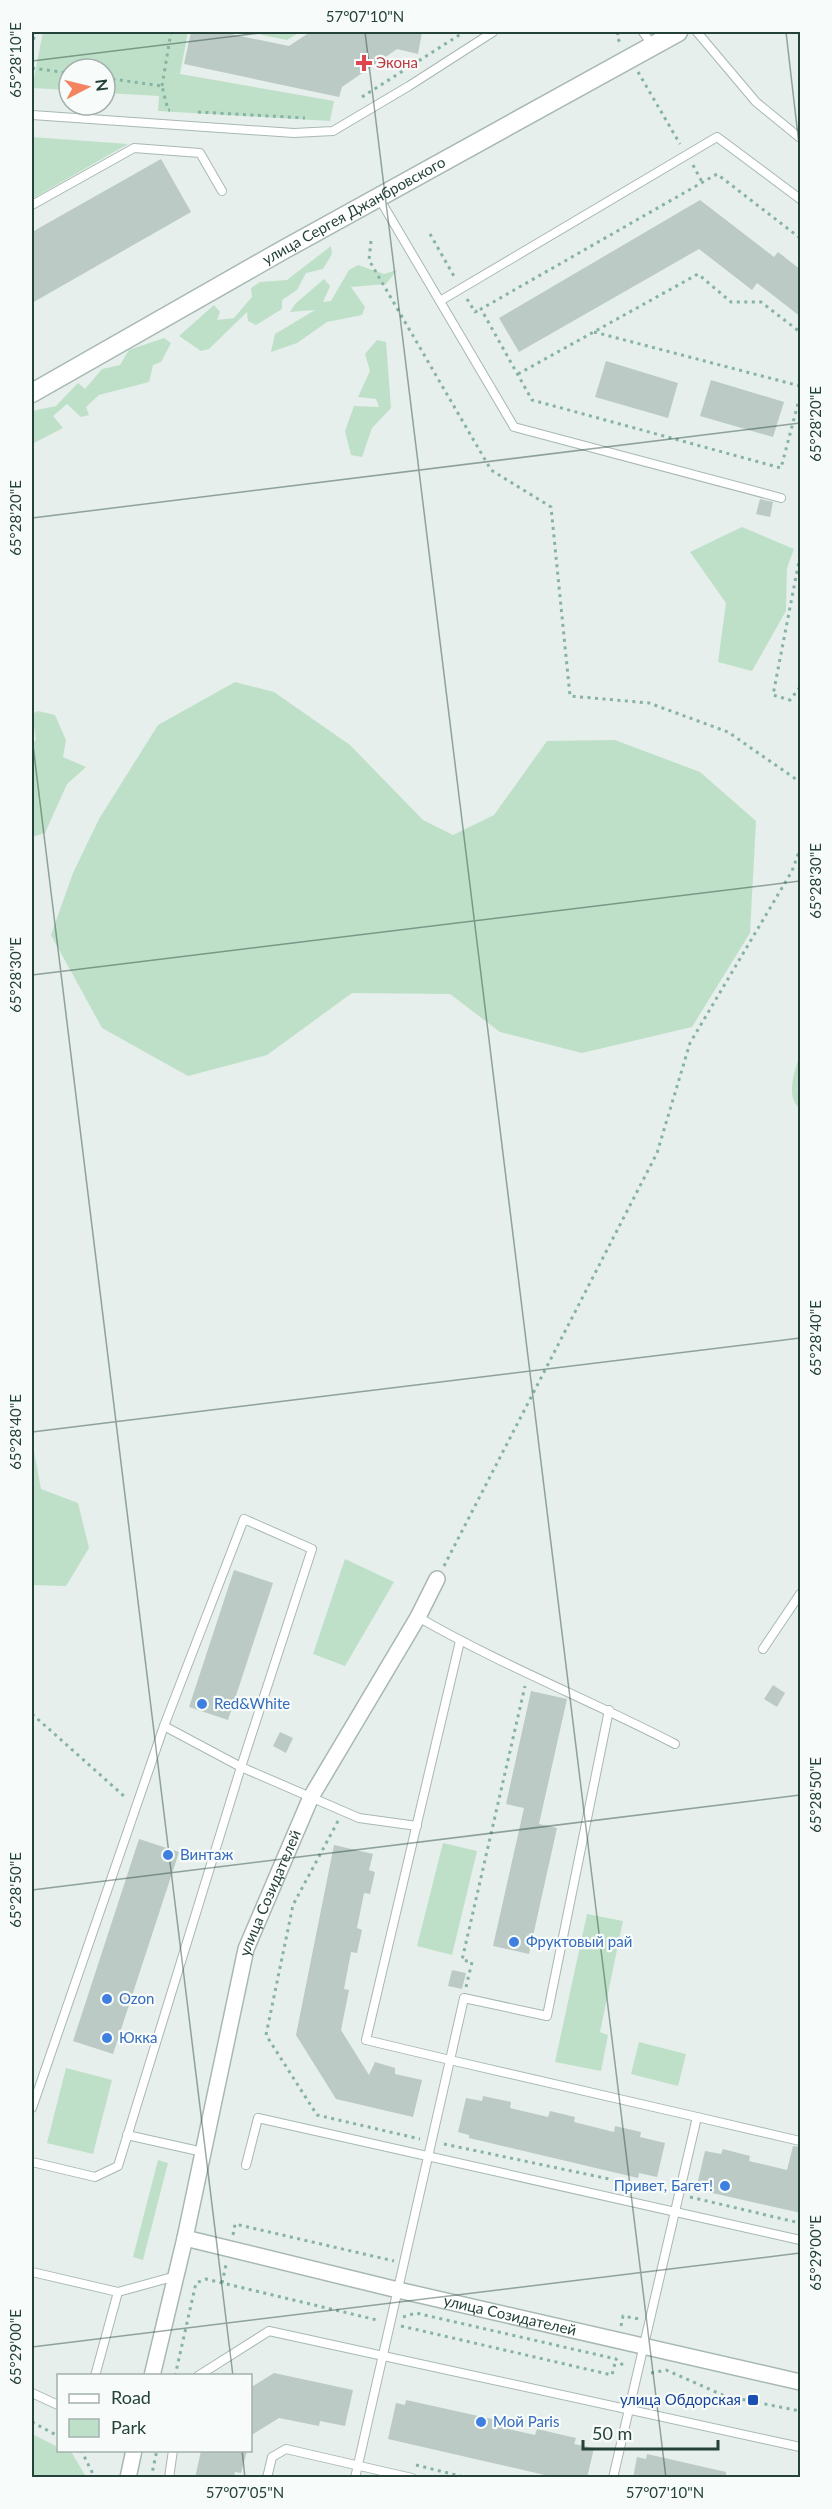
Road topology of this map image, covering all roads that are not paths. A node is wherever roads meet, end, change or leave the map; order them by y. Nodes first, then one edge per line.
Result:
1 (493, 32) edge
2 (678, 32) edge
3 (697, 32) edge
4 (648, 39) edge
5 (32, 115) edge
6 (801, 138) edge
7 (222, 191) dead end
8 (379, 198) junction
9 (801, 199) edge
10 (32, 205) edge
11 (440, 301) junction
12 (32, 393) edge
13 (781, 498) dead end
14 (437, 1579) road end
15 (801, 1594) edge
16 (418, 1617) junction
17 (460, 1641) junction
18 (762, 1649) dead end
19 (609, 1710) junction
20 (164, 1726) junction
21 (675, 1744) dead end
22 (241, 1767) junction
23 (311, 1797) junction
24 (417, 1826) junction
25 (450, 2060) junction
26 (32, 2108) edge
27 (698, 2117) junction
28 (127, 2134) junction
29 (801, 2141) edge
30 (203, 2152) junction
31 (428, 2156) junction
32 (32, 2162) edge
33 (246, 2165) dead end
34 (675, 2212) junction
35 (185, 2238) junction
36 (801, 2240) edge
37 (32, 2271) edge
38 (176, 2276) junction
39 (398, 2290) junction
40 (118, 2292) junction
41 (643, 2346) junction
42 (383, 2357) junction
43 (96, 2374) edge
44 (152, 2374) edge
45 (201, 2374) edge
46 (801, 2382) edge
47 (32, 2393) edge
48 (57, 2405) edge
49 (628, 2411) junction
50 (801, 2447) edge
51 (134, 2452) edge
52 (173, 2452) edge
53 (358, 2465) junction
54 (128, 2478) edge
55 (169, 2478) edge
56 (267, 2478) edge
57 (355, 2478) edge
58 (412, 2478) edge
59 (613, 2478) edge

1 - 5 lane
2 - 4 street, улица Сергея Джанбровского
3 - 6 lane
4 - 8 street, улица Сергея Джанбровского
7 - 10 lane
8 - 11 lane
8 - 12 street, улица Сергея Джанбровского
9 - 11 lane
11 - 13 lane
14 - 16 street, улица Созидателей
15 - 18 lane
16 - 17 lane
16 - 23 street, улица Созидателей
17 - 19 lane
17 - 24 lane
19 - 21 lane
19 - 25 lane
20 - 22 lane
20 - 22 lane
20 - 26 lane
22 - 23 lane
22 - 28 lane
23 - 24 lane
23 - 30 street, улица Созидателей
24 - 25 lane
25 - 27 lane
25 - 31 lane
27 - 29 lane
27 - 34 lane
28 - 30 lane
28 - 32 lane
30 - 35 street, улица Созидателей
31 - 33 lane
31 - 34 lane
31 - 39 lane
34 - 36 lane
34 - 41 lane
35 - 38 street, улица Созидателей
35 - 39 street, улица Созидателей
37 - 40 lane
38 - 40 lane
38 - 44 street, улица Созидателей
39 - 41 street, улица Созидателей
39 - 42 lane
40 - 43 lane
41 - 46 street, улица Созидателей
41 - 49 lane
42 - 45 lane
42 - 49 lane
42 - 53 lane
47 - 48 lane
49 - 50 lane
49 - 59 lane
51 - 54 street
52 - 55 lane
53 - 56 lane
53 - 57 lane
53 - 58 lane

